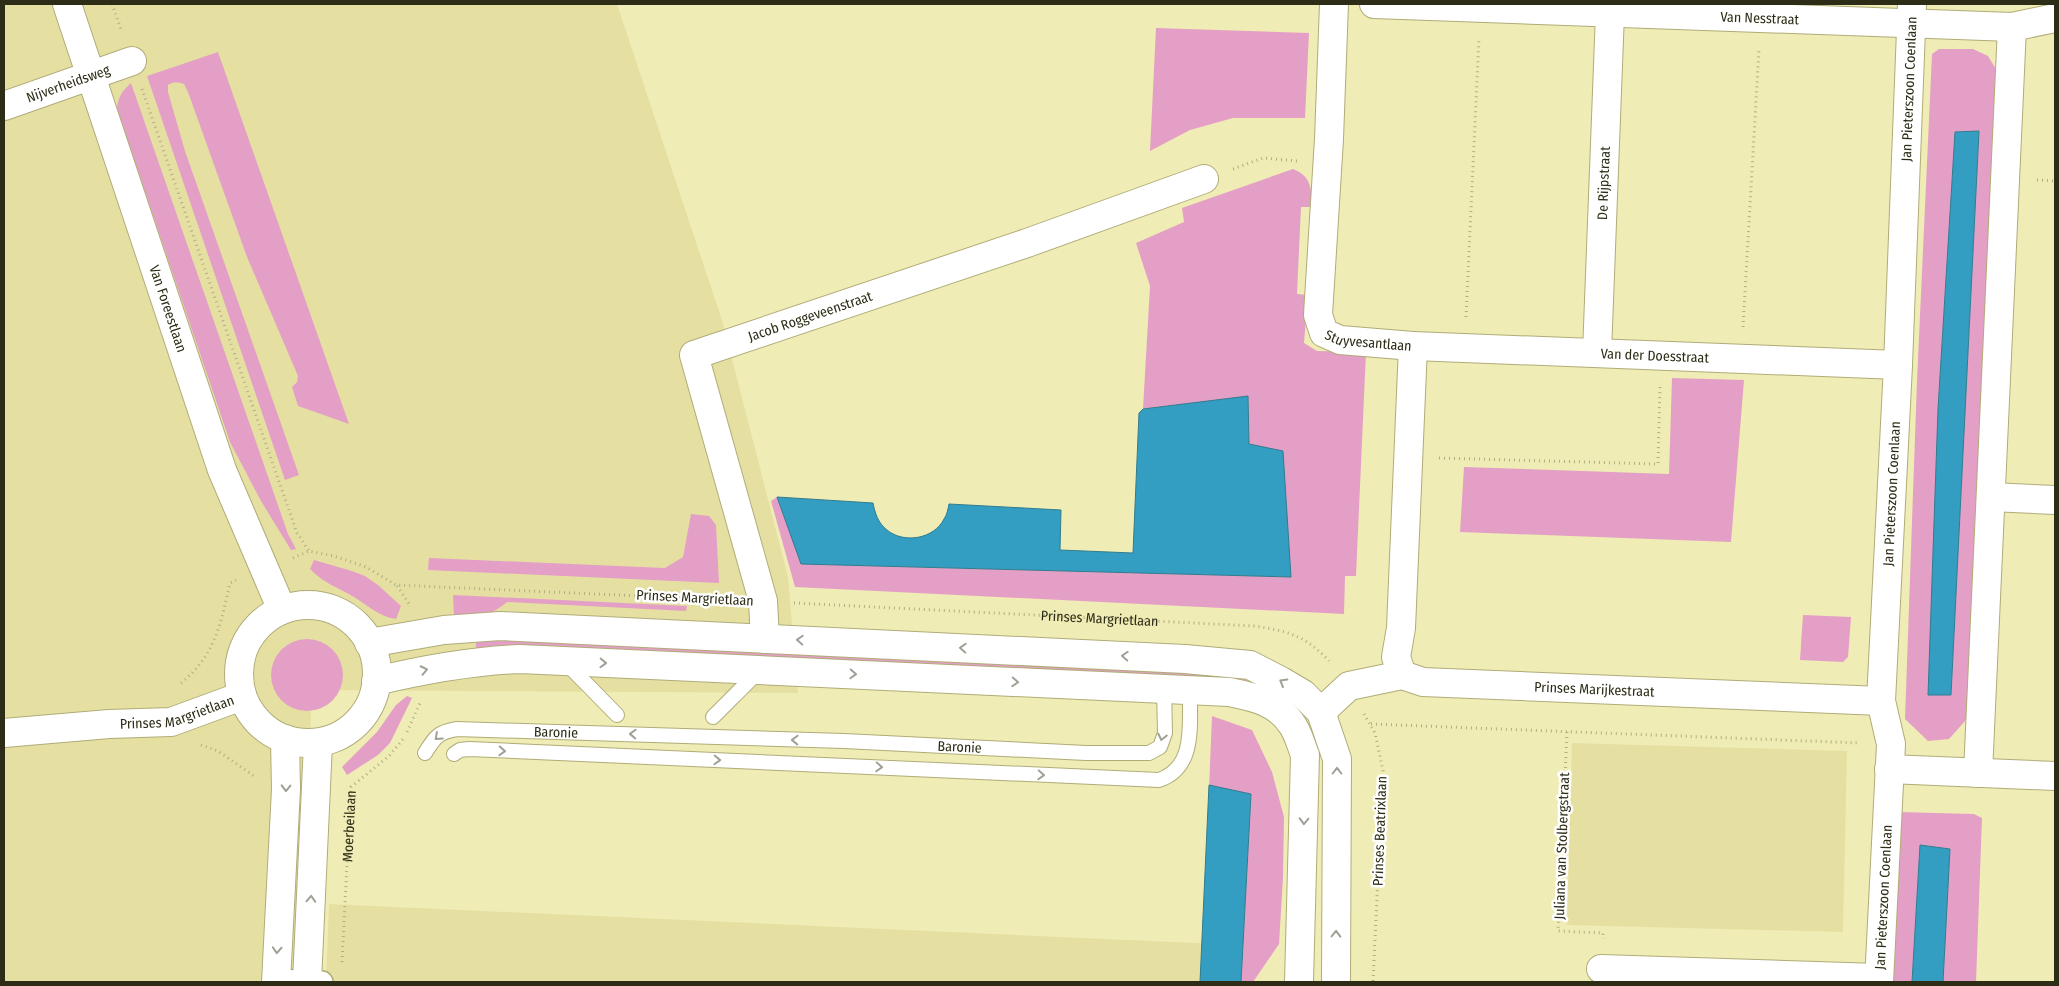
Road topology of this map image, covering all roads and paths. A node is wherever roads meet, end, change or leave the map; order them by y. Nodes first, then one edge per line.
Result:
1 (67, 4) edge
2 (112, 4) edge
3 (1334, 4) edge
4 (1374, 4) edge
5 (1480, 8) junction
6 (1610, 13) junction
7 (1912, 14) edge
8 (1761, 18) junction
9 (2055, 18) edge
10 (2012, 27) junction
11 (132, 61) junction
12 (92, 75) junction
13 (4, 106) edge
14 (1328, 164) junction
15 (1204, 179) joint
16 (1413, 346) junction
17 (1464, 348) junction
18 (1597, 353) junction
19 (1661, 356) junction
20 (1741, 359) junction
21 (1898, 365) junction
22 (1408, 457) junction
23 (1991, 497) junction
24 (2055, 500) edge
25 (309, 551) junction
26 (266, 569) junction
27 (396, 585) junction
28 (763, 601) junction
29 (282, 610) junction
30 (421, 633) junction
31 (765, 639) junction
32 (369, 643) junction
33 (563, 661) junction
34 (426, 669) junction
35 (760, 669) junction
36 (1402, 675) junction
37 (376, 681) junction
38 (174, 686) dead end
39 (1349, 686) junction
40 (1164, 689) junction
41 (1190, 690) junction
42 (242, 696) junction
43 (1881, 701) junction
44 (1321, 712) junction
45 (617, 715) dead end
46 (713, 717) dead end
47 (1370, 724) junction
48 (1566, 732) junction
49 (4, 733) edge
50 (699, 736) junction
51 (285, 739) junction
52 (318, 742) junction
53 (196, 745) dead end
54 (425, 753) dead end
55 (454, 754) dead end
56 (1890, 756) junction
57 (680, 762) junction
58 (1978, 773) junction
59 (2055, 776) edge
60 (351, 787) junction
61 (286, 789) junction
62 (317, 790) junction
63 (342, 963) dead end
64 (1601, 969) joint
65 (1879, 980) edge
66 (276, 981) edge
67 (312, 982) edge
68 (1299, 982) edge
69 (1336, 982) edge
70 (1372, 982) edge

1 - 12 street, Van Foreestlaan
2 - 11 path
3 - 14 street, Stuyvesantlaan
4 - 5 street, Van Nesstraat
5 - 6 street, Van Nesstraat
5 - 17 path
6 - 8 street, Van Nesstraat
6 - 18 street, De Rijpstraat
7 - 8 street, Van Nesstraat
7 - 10 street, Van Nesstraat
7 - 21 street, Jan Pieterszoon Coenlaan
8 - 20 path
9 - 10 street, Van Nesstraat
10 - 23 street
11 - 12 street, Nijverheidsweg
11 - 25 path
12 - 13 street, Nijverheidsweg
12 - 26 street, Van Foreestlaan
14 - 15 path
14 - 16 street, Stuyvesantlaan
15 - 28 street, Jacob Roggeveenstraat
16 - 17 street, Van der Doesstraat
16 - 22 street, Stuyvesantlaan
17 - 18 street, Van der Doesstraat
18 - 19 street, Van der Doesstraat
19 - 20 street, Van der Doesstraat
19 - 22 path
20 - 21 street, Van der Doesstraat
21 - 43 street, Jan Pieterszoon Coenlaan
22 - 36 street, Stuyvesantlaan
23 - 24 street
23 - 58 street
25 - 26 path, Prinses Margrietlaan
25 - 27 path, Prinses Margrietlaan
26 - 29 street, Van Foreestlaan
26 - 38 path, Prinses Margrietlaan
27 - 28 path, Prinses Margrietlaan
27 - 30 path
28 - 31 street, Jacob Roggeveenstraat
28 - 39 path, Prinses Margrietlaan
29 - 32 street
29 - 42 street
30 - 31 street
30 - 32 street
44 -> 31 street
32 - 37 street
33 - 34 street
33 -> 35 street
33 - 45 lane
37 -> 34 street
34 - 60 path, Moerbeilaan
35 -> 40 street
35 - 46 lane
36 - 39 street, Prinses Marijkestraat
36 - 43 street, Prinses Marijkestraat
37 - 52 street
39 - 44 street
39 - 47 path, Prinses Beatrixlaan
40 - 41 street
40 -> 50 lane, Baronie
57 -> 41 lane, Baronie
41 -> 68 street
42 - 49 street, Prinses Margrietlaan
42 - 51 street
43 - 56 street, Jan Pieterszoon Coenlaan
69 -> 44 street
47 - 48 path
47 - 70 path, Prinses Beatrixlaan
48 - 56 path
48 - 64 path, Juliana van Stolbergstraat
50 -> 54 lane, Baronie
50 - 57 lane
51 - 52 street
51 -> 61 street
52 - 62 street
53 - 61 path
55 -> 57 lane, Baronie
56 - 58 street
56 - 65 street, Jan Pieterszoon Coenlaan
58 - 59 street
60 - 62 path
60 - 63 path, Moerbeilaan
61 -> 66 street
67 -> 62 street
64 - 65 street
66 - 67 street

